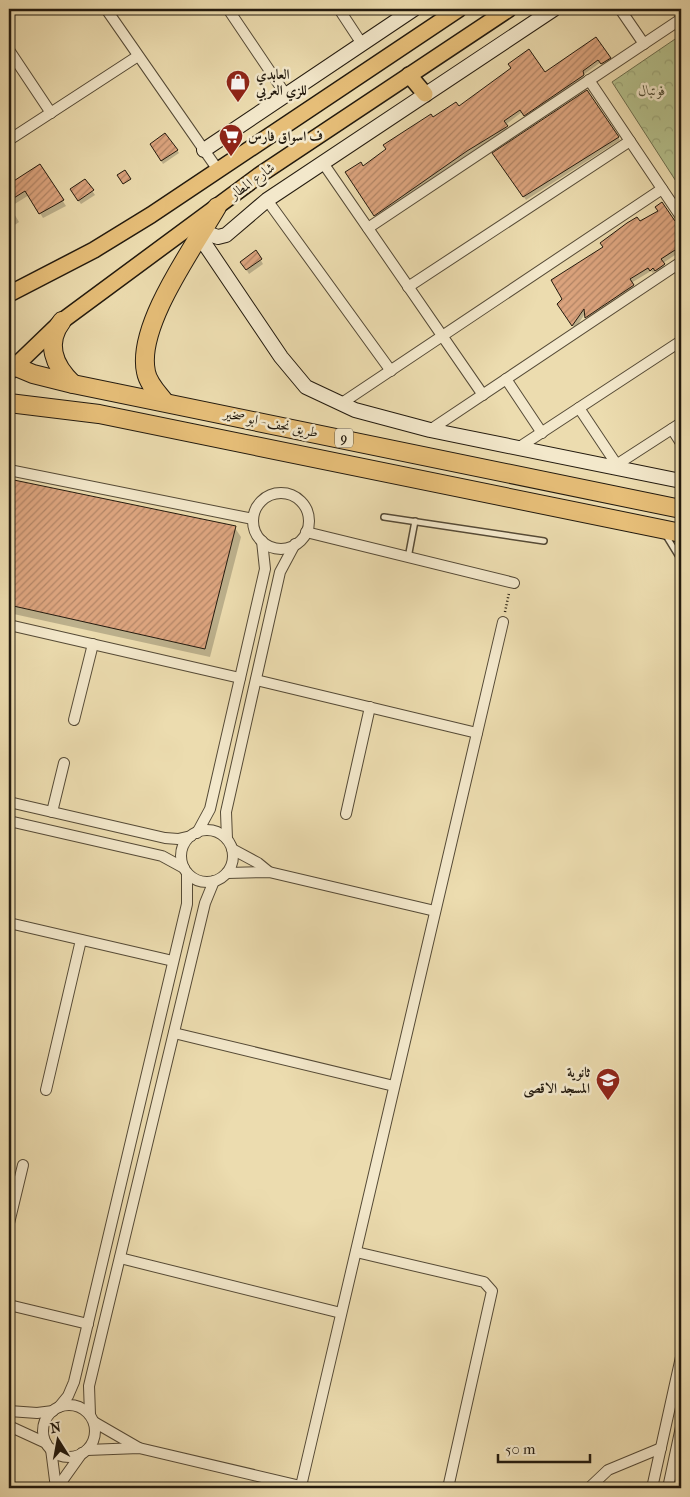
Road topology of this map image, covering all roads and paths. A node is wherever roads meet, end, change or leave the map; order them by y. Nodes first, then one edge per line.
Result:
1 (106, 9) edge
2 (228, 9) edge
3 (339, 9) edge
4 (414, 9) edge
5 (459, 9) edge
6 (509, 9) edge
7 (554, 9) edge
8 (620, 9) edge
9 (681, 19) edge
10 (362, 44) junction
11 (644, 44) junction
12 (9, 50) edge
13 (138, 56) junction
14 (409, 75) junction
15 (589, 80) junction
16 (425, 94) junction
17 (286, 95) junction
18 (51, 113) junction
19 (9, 140) edge
20 (630, 141) junction
21 (204, 150) junction
22 (323, 163) junction
23 (218, 170) junction
24 (662, 189) junction
25 (267, 200) junction
26 (217, 207) junction
27 (681, 217) edge
28 (368, 228) junction
29 (201, 234) junction
30 (681, 262) edge
31 (408, 286) junction
32 (9, 294) edge
33 (62, 321) junction
34 (443, 336) junction
35 (681, 341) edge
36 (10, 367) edge
37 (390, 371) junction
38 (506, 379) junction
39 (73, 384) junction
40 (483, 395) junction
41 (164, 401) junction
42 (9, 403) edge
43 (342, 404) junction
44 (579, 408) junction
45 (677, 427) edge
46 (430, 430) junction
47 (542, 433) junction
48 (681, 443) edge
49 (518, 448) junction
50 (615, 466) junction
51 (9, 470) edge
52 (681, 481) edge
53 (681, 509) edge
54 (384, 517) dead end
55 (253, 519) junction
56 (415, 522) junction
57 (660, 528) junction
58 (306, 532) junction
59 (681, 533) edge
60 (262, 541) junction
61 (544, 541) dead end
62 (296, 544) junction
63 (408, 558) junction
64 (681, 560) edge
65 (513, 582) joint
66 (503, 622) joint
67 (9, 625) edge
68 (93, 644) junction
69 (240, 678) junction
70 (256, 680) junction
71 (370, 707) junction
72 (74, 720) dead end
73 (477, 733) junction
74 (64, 763) dead end
75 (9, 802) edge
76 (52, 812) junction
77 (346, 814) dead end
78 (9, 821) edge
79 (194, 834) junction
80 (227, 839) junction
81 (232, 848) junction
82 (186, 870) junction
83 (269, 872) junction
84 (227, 873) junction
85 (214, 881) junction
86 (435, 911) junction
87 (9, 923) edge
88 (81, 940) junction
89 (174, 961) junction
90 (174, 1033) junction
91 (394, 1086) junction
92 (46, 1090) dead end
93 (23, 1165) dead end
94 (9, 1223) edge
95 (356, 1252) junction
96 (120, 1258) junction
97 (9, 1305) edge
98 (341, 1313) junction
99 (88, 1324) junction
100 (681, 1357) edge
101 (56, 1409) junction
102 (9, 1411) edge
103 (92, 1418) junction
104 (9, 1426) edge
105 (681, 1427) edge
106 (49, 1446) junction
107 (139, 1448) junction
108 (661, 1448) junction
109 (85, 1452) junction
110 (305, 1487) edge
111 (57, 1488) edge
112 (448, 1488) edge
113 (589, 1488) edge
114 (652, 1488) edge
115 (668, 1488) edge

1 - 13 street
2 - 17 street
3 - 10 street
4 - 10 street
5 - 23 main road, شارع المطار
6 - 14 main road, شارع المطار
7 - 16 street
8 - 11 street
9 - 11 street
10 - 17 street
11 - 15 street
12 - 18 street
13 - 18 street
13 - 21 street
14 - 16 main road
14 - 26 main road, شارع المطار
15 - 20 street
15 - 28 street
16 - 22 street
17 - 21 street
18 - 19 street
20 - 24 street
20 - 31 street
21 - 23 street
22 - 25 street
22 - 28 street
23 - 32 main road, شارع المطار
24 - 27 street
24 - 34 street
25 - 29 street
25 - 37 street
26 - 29 highway
26 - 33 main road, شارع المطار
28 - 31 street
29 - 41 highway
29 - 43 street
30 - 38 street
31 - 34 street
33 - 36 main road, شارع المطار
33 - 39 highway
34 - 37 street
34 - 40 street
35 - 44 street
36 - 39 highway, طريق نجف - ابو صخير / 9
37 - 43 street
38 - 40 street
38 - 47 street
39 - 41 highway, طريق نجف - ابو صخير / 9
40 - 46 street
41 - 53 highway, طريق نجف - ابو صخير / 9
42 - 57 highway, طريق نجف - ابو صخير / 9
43 - 46 street
44 - 47 street
44 - 50 street
45 - 48 street
45 - 50 street
46 - 49 street
47 - 49 street
49 - 50 street
50 - 52 street
51 - 55 street
54 - 56 lane
55 - 58 street
55 - 60 street
56 - 61 lane
56 - 63 lane
57 - 59 highway, طريق نجف - ابو صخير / 9
57 - 64 lane
58 - 62 street
58 - 63 street
60 - 62 street
60 - 69 street
62 - 70 street
63 - 65 street
65 - 66 path
66 - 73 street
67 - 68 street
68 - 69 street
68 - 72 street
69 - 79 street
70 - 71 street
70 - 80 street
71 - 73 street
71 - 77 street
73 - 86 street
74 - 76 street
75 - 76 street
76 - 79 street
78 - 82 street
79 - 80 street
79 - 82 street
80 - 81 street
81 - 83 street
81 - 84 street
82 - 85 street
82 - 89 street
83 - 84 street
83 - 86 street
84 - 85 street
85 - 90 street
86 - 91 street
87 - 88 street
88 - 89 street
88 - 92 street
89 - 99 street
90 - 91 street
90 - 96 street
91 - 95 street
93 - 94 street
95 - 98 street
95 - 112 street
96 - 98 street
96 - 103 street
97 - 99 street
98 - 110 street
99 - 101 street
100 - 108 street
101 - 102 street
101 - 103 street
101 - 106 street
103 - 107 street
103 - 109 street
104 - 106 street
105 - 115 street
106 - 109 street
106 - 111 street
107 - 109 street
107 - 110 street
108 - 113 street
108 - 114 street
109 - 111 street

